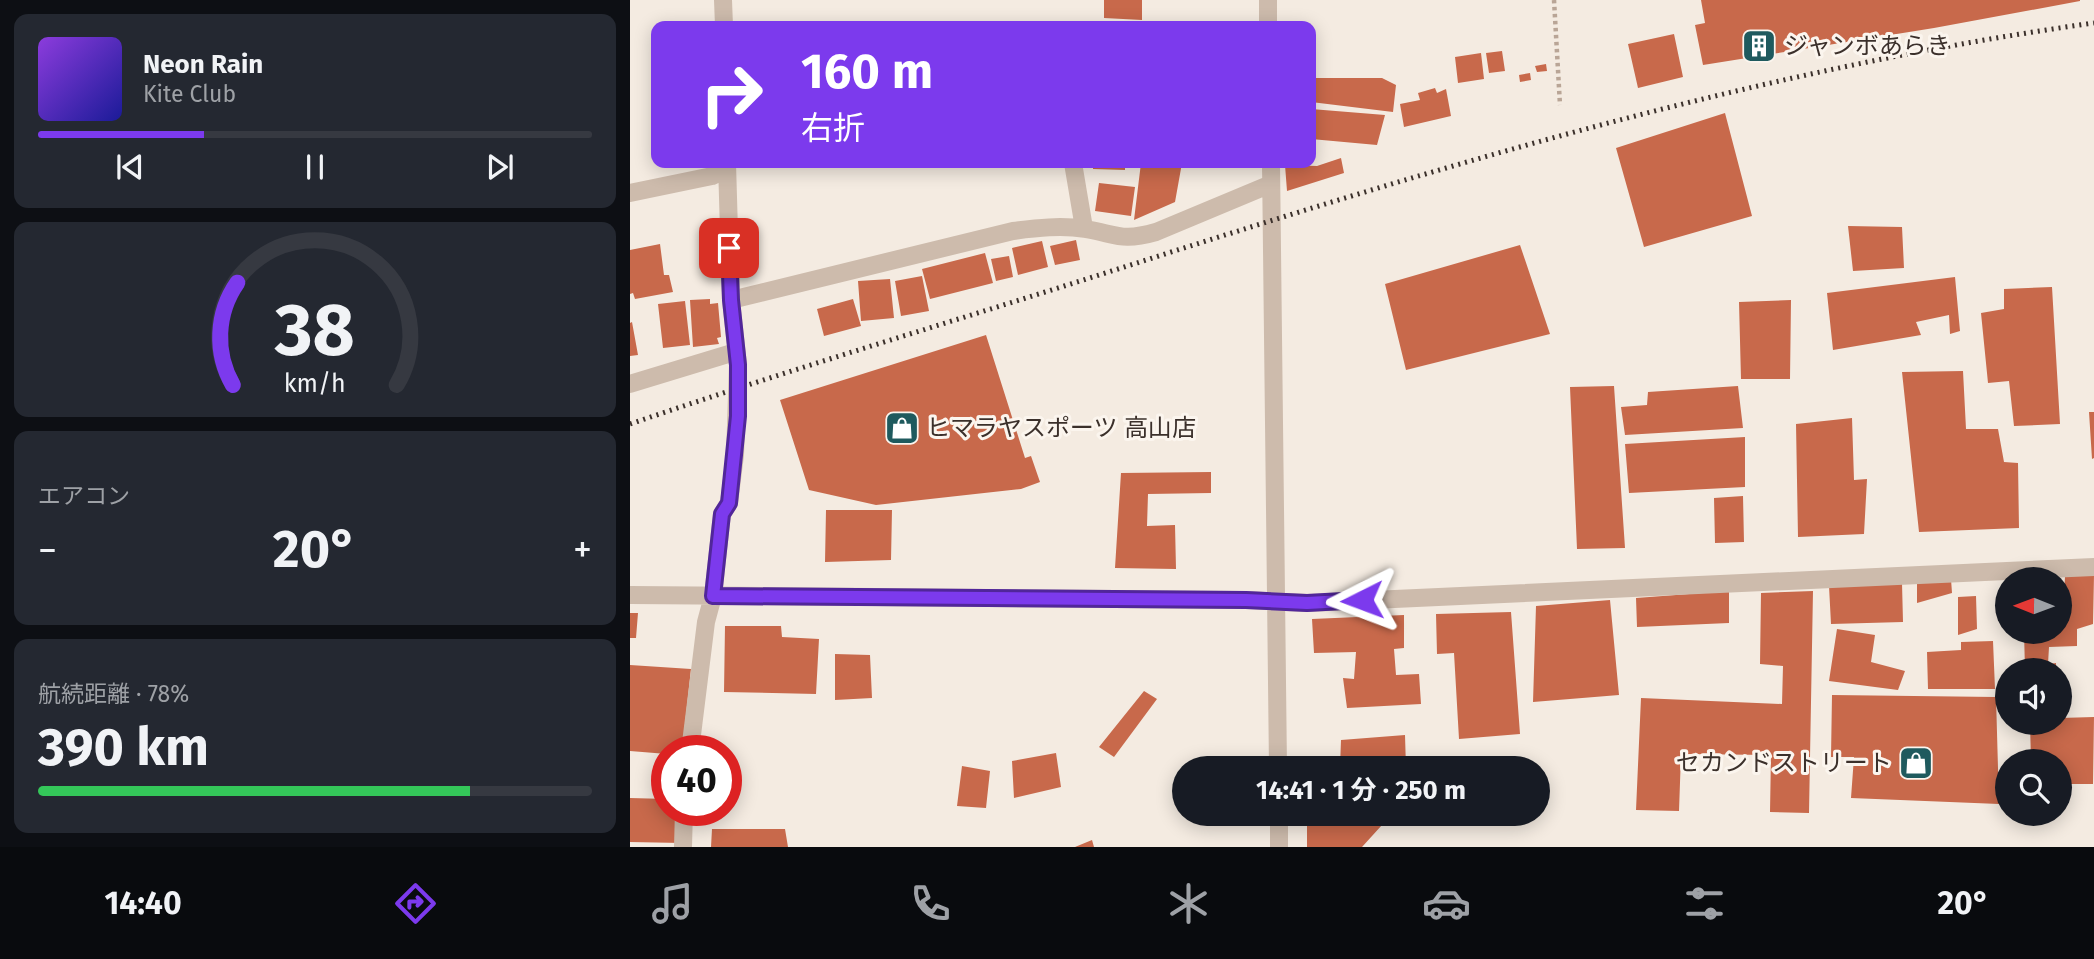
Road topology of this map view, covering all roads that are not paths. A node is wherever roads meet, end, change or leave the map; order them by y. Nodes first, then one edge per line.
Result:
1 (723, 0) edge
2 (1268, 0) edge
3 (724, 21) edge
4 (1268, 21) edge
5 (724, 168) edge
6 (727, 168) edge
7 (1074, 168) edge
8 (1271, 168) edge
9 (1271, 184) junction
10 (630, 193) edge
11 (1084, 228) junction
12 (731, 300) junction
13 (735, 352) junction
14 (630, 384) edge
15 (2094, 567) edge
16 (630, 595) edge
17 (713, 596) junction
18 (1277, 602) junction
19 (692, 735) edge
20 (1278, 756) edge
21 (684, 826) edge
22 (1279, 826) edge
23 (683, 847) edge
24 (1279, 847) edge

1 - 3 street
2 - 4 street
5 - 10 street
6 - 12 street
7 - 11 street
8 - 9 street
9 - 11 street
9 - 18 street
11 - 12 street
12 - 13 street
13 - 14 street
13 - 17 street
15 - 18 street
16 - 17 street
17 - 18 street
17 - 19 street
18 - 20 street
21 - 23 street
22 - 24 street

